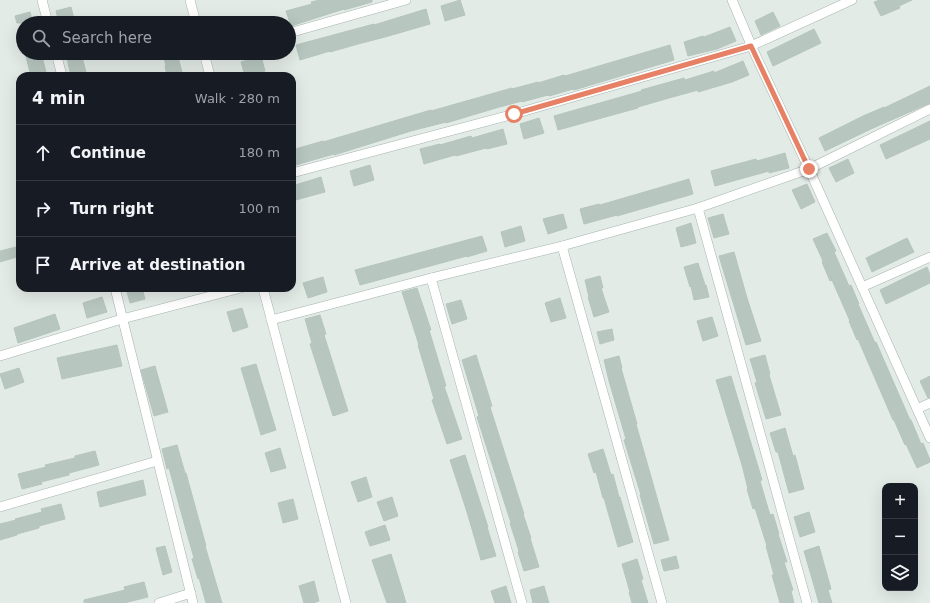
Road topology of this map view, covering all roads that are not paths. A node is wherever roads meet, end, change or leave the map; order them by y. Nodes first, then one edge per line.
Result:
1 (42, 0) edge
2 (190, 0) edge
3 (406, 0) edge
4 (732, 0) edge
5 (852, 0) edge
6 (46, 16) edge
7 (194, 16) edge
8 (296, 31) edge
9 (751, 46) junction
10 (58, 60) edge
11 (206, 60) edge
12 (61, 72) edge
13 (209, 72) edge
14 (930, 109) edge
15 (809, 169) junction
16 (296, 172) edge
17 (698, 208) junction
18 (562, 246) junction
19 (930, 257) edge
20 (430, 278) junction
21 (862, 287) junction
22 (116, 292) edge
23 (226, 292) edge
24 (264, 292) edge
25 (122, 319) junction
26 (271, 320) junction
27 (0, 356) edge
28 (930, 403) edge
29 (917, 409) junction
30 (930, 438) edge
31 (157, 461) junction
32 (0, 507) edge
33 (191, 593) junction
34 (159, 603) edge
35 (193, 603) edge
36 (346, 603) edge
37 (522, 603) edge
38 (662, 603) edge
39 (807, 603) edge

1 - 6 street
2 - 7 street
3 - 8 street
4 - 9 street
5 - 9 street
9 - 15 street
9 - 16 street
10 - 12 street
11 - 13 street
14 - 15 street
15 - 17 street
15 - 21 street
17 - 18 street
17 - 39 street
18 - 20 street
18 - 38 street
19 - 21 street
20 - 26 street
20 - 37 street
21 - 29 street
22 - 25 street
23 - 25 street
24 - 26 street
25 - 27 street
25 - 31 street
26 - 36 street
28 - 29 street
29 - 30 street
31 - 32 street
31 - 33 street
33 - 34 street
33 - 35 street

